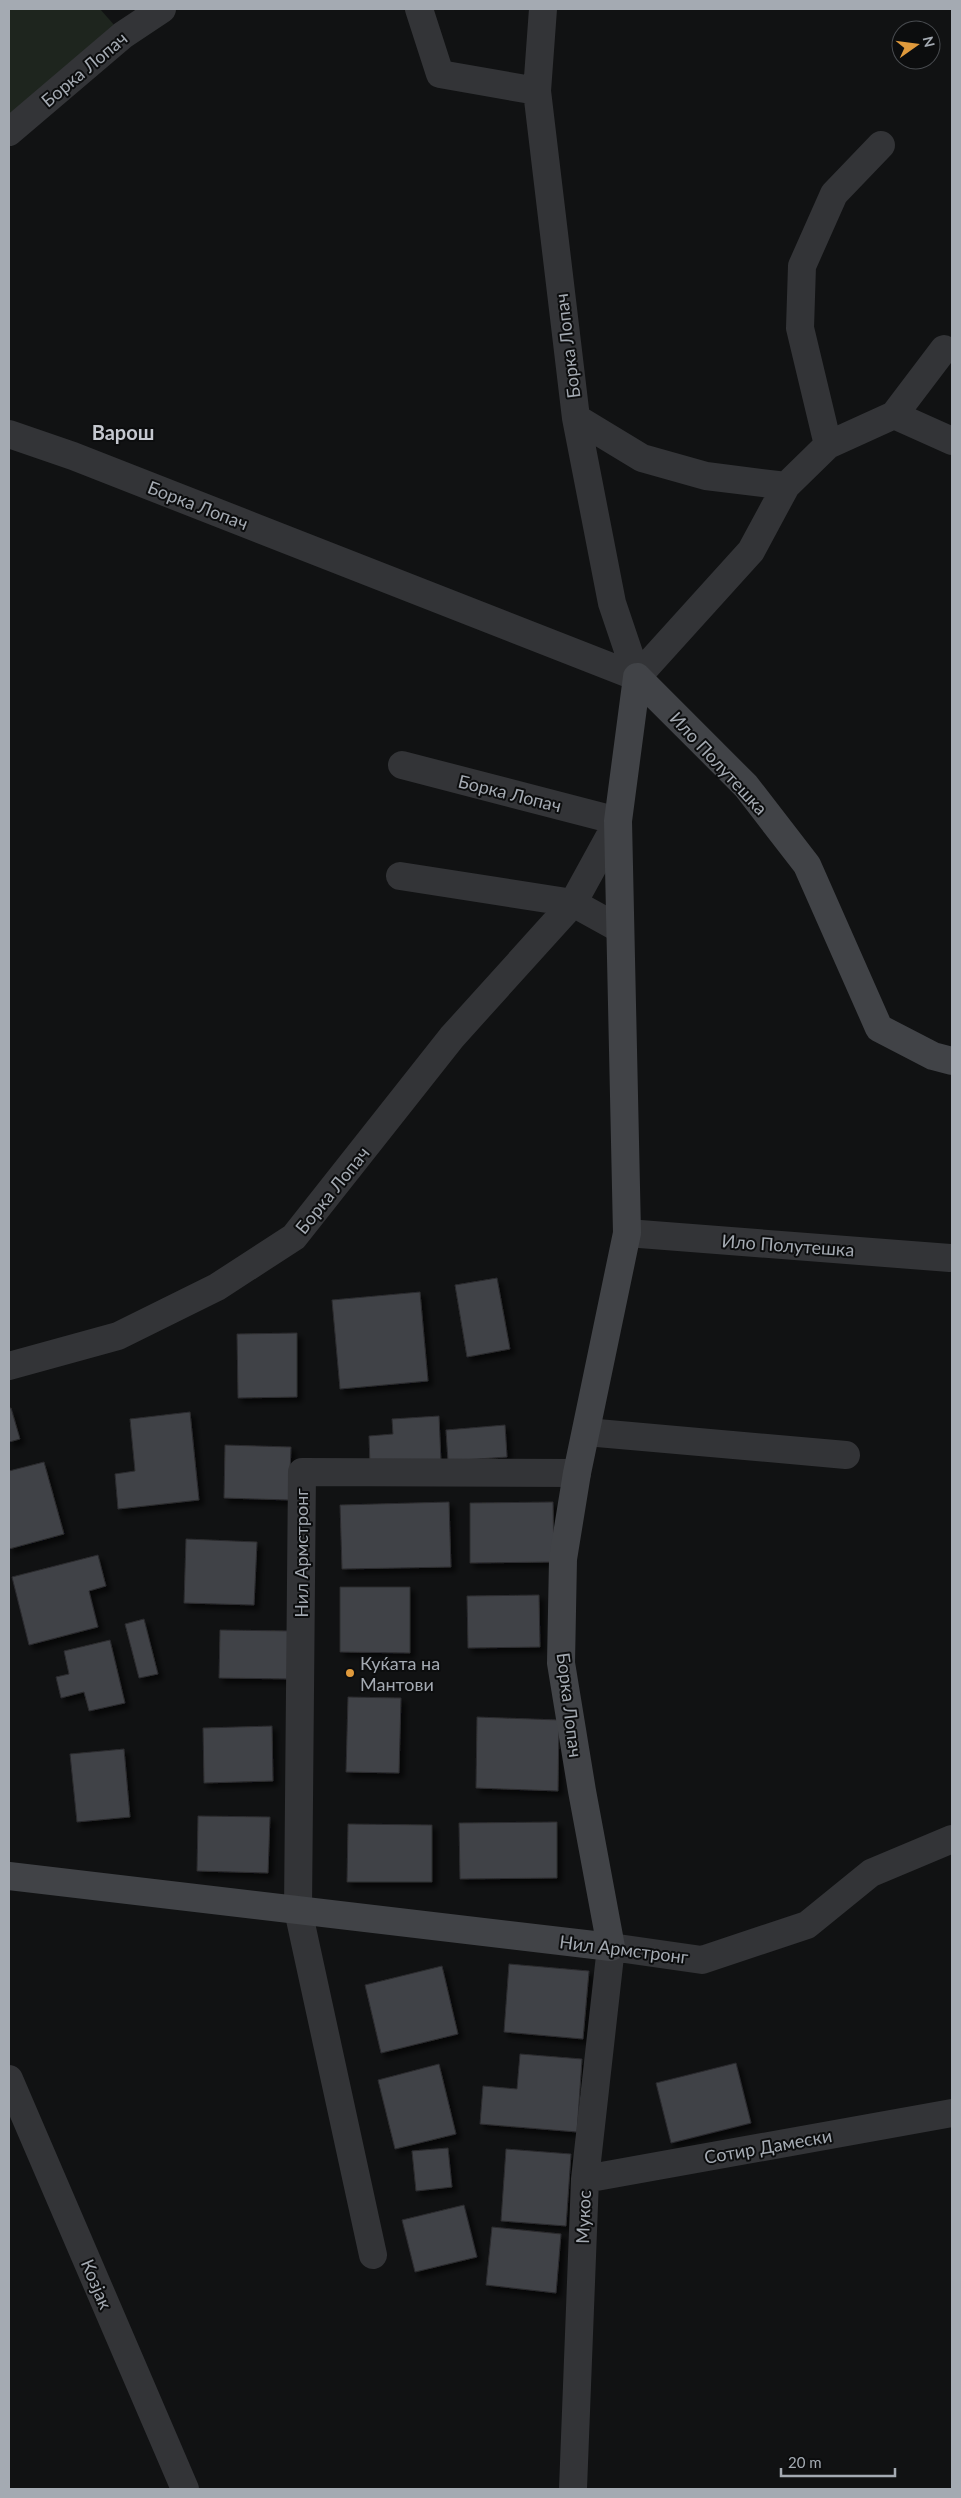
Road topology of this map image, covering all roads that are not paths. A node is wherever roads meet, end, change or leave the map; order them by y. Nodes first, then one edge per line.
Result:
1 (162, 9) edge
2 (419, 9) edge
3 (543, 9) edge
4 (537, 92) junction
5 (9, 132) edge
6 (881, 145) dead end
7 (944, 349) dead end
8 (894, 415) junction
9 (576, 418) junction
10 (9, 434) edge
11 (952, 441) edge
12 (828, 445) junction
13 (786, 486) junction
14 (637, 677) junction
15 (402, 765) dead end
16 (618, 821) junction
17 (400, 876) dead end
18 (573, 903) junction
19 (620, 929) junction
20 (952, 1061) edge
21 (627, 1233) junction
22 (951, 1262) edge
23 (9, 1366) edge
24 (586, 1432) junction
25 (846, 1455) dead end
26 (578, 1473) junction
27 (952, 1839) edge
28 (9, 1876) edge
29 (298, 1910) junction
30 (611, 1947) junction
31 (9, 2079) edge
32 (952, 2113) edge
33 (585, 2179) junction
34 (373, 2255) dead end
35 (185, 2489) edge
36 (573, 2489) edge

1 - 5 street, Борка Лопач
2 - 4 street
3 - 4 street, Борка Лопач
4 - 9 street, Борка Лопач
6 - 12 street
7 - 8 street
8 - 11 street
8 - 12 street
9 - 13 street
9 - 14 street, Борка Лопач
10 - 14 street, Борка Лопач
12 - 13 street
13 - 14 street
14 - 16 street, Борка Лопач
14 - 20 street, Ило Полутешка
15 - 16 street, Борка Лопач
16 - 18 street, Борка Лопач
16 - 19 street, Борка Лопач
17 - 18 street
18 - 19 street
18 - 23 street, Борка Лопач
19 - 21 street, Борка Лопач
21 - 22 street, Ило Полутешка
21 - 24 street, Борка Лопач
24 - 25 street
24 - 26 street, Борка Лопач
26 - 29 street, Нил Армстронг
26 - 30 street, Борка Лопач
27 - 30 street, Нил Армстронг
28 - 29 street, Нил Армстронг
29 - 30 street, Нил Армстронг
29 - 34 street, Нил Армстронг
30 - 33 street, Мукос
31 - 35 street, Козјак
32 - 33 street, Сотир Дамески
33 - 36 street, Мукос

